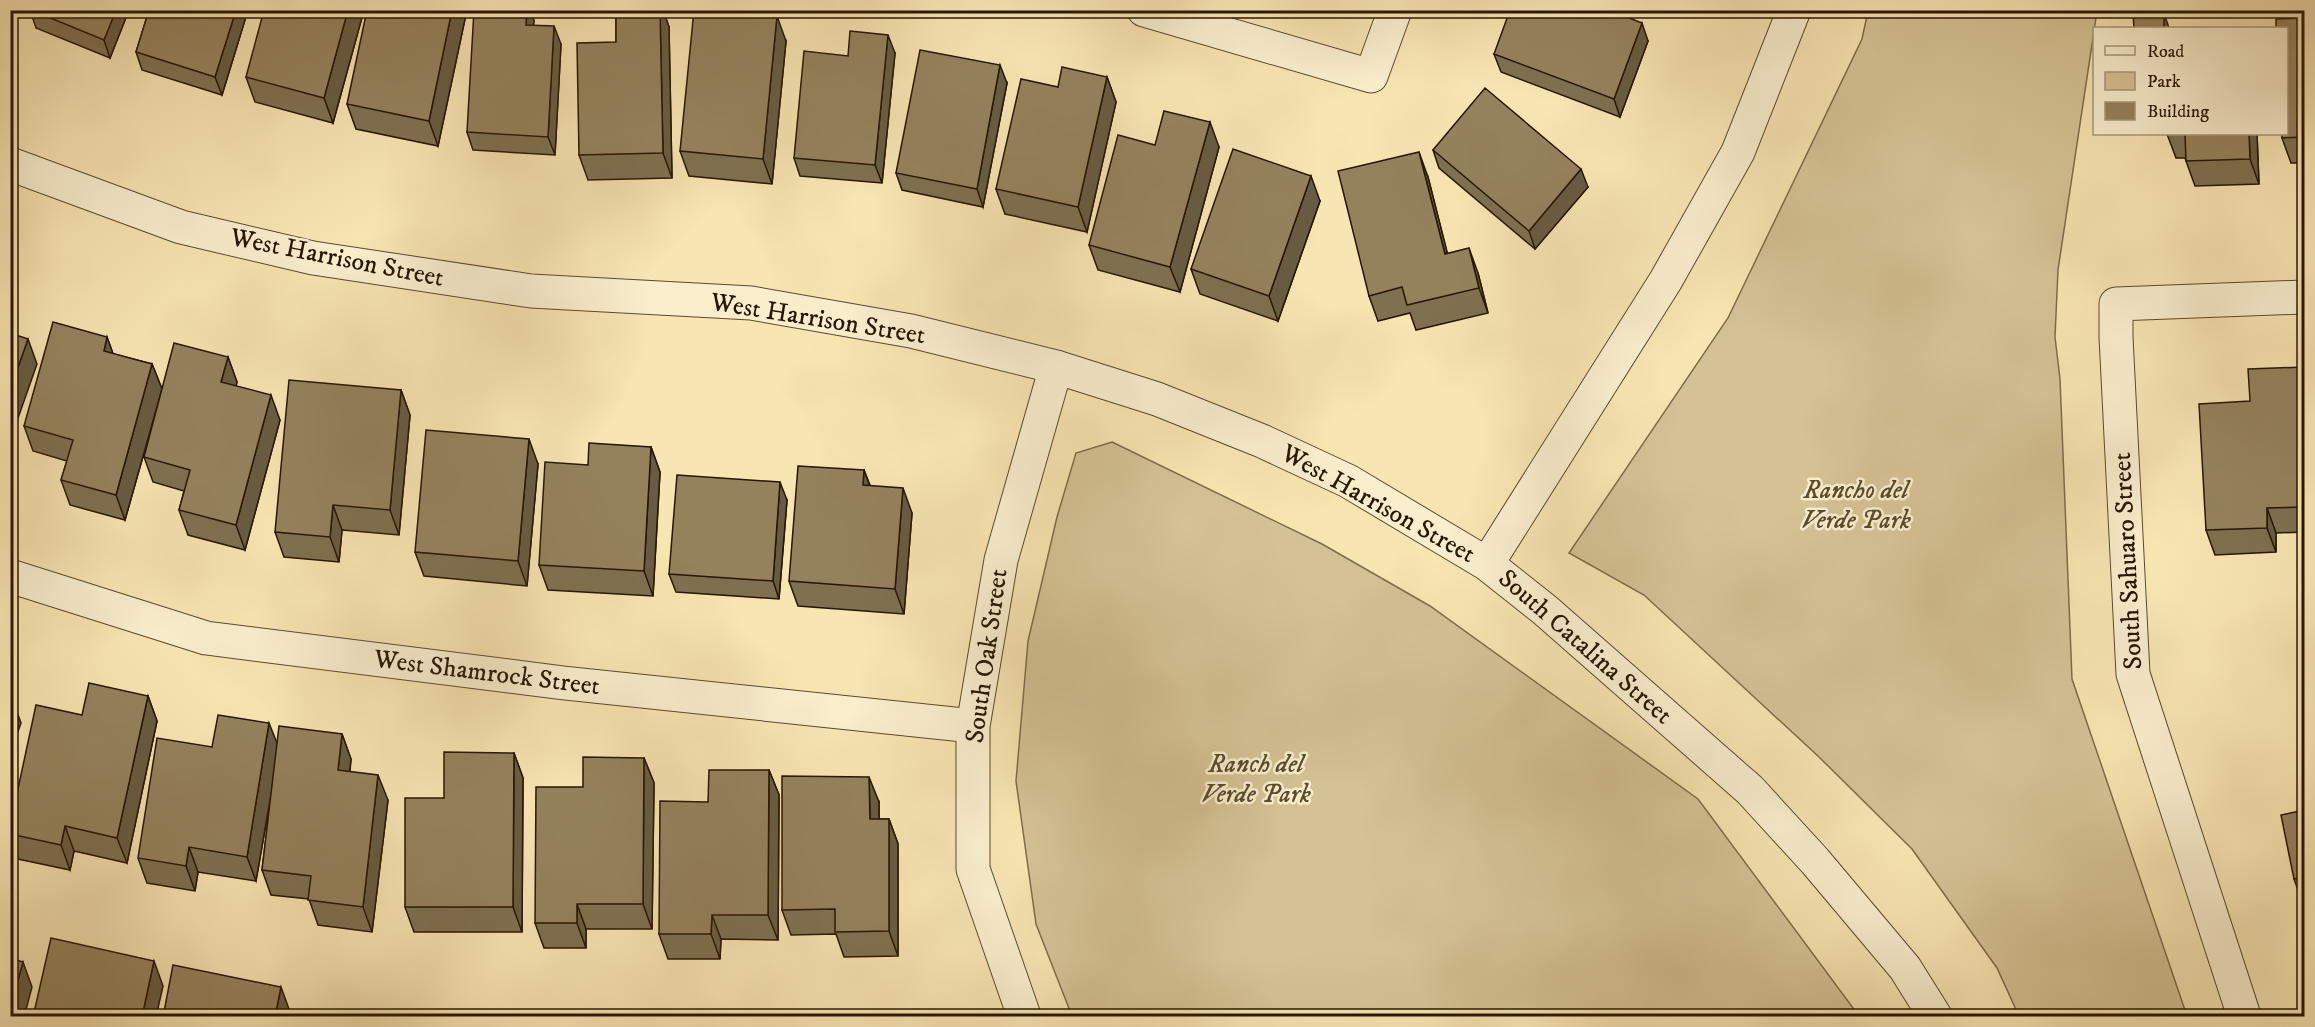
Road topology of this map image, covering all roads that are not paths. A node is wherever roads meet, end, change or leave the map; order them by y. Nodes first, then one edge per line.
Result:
1 (1144, 10) edge
2 (1395, 10) edge
3 (1794, 10) edge
4 (10, 164) edge
5 (2304, 297) edge
6 (1056, 367) junction
7 (1487, 564) junction
8 (10, 576) edge
9 (973, 726) junction
10 (1024, 1017) edge
11 (1935, 1017) edge
12 (2244, 1017) edge

1 - 2 street
3 - 7 street, South Catalina Street
4 - 6 street, West Harrison Street
5 - 12 street, South Sahuaro Street
6 - 7 street, West Harrison Street
6 - 9 street, South Oak Street
7 - 11 street, South Catalina Street
8 - 9 street, West Shamrock Street
9 - 10 street, South Oak Street

